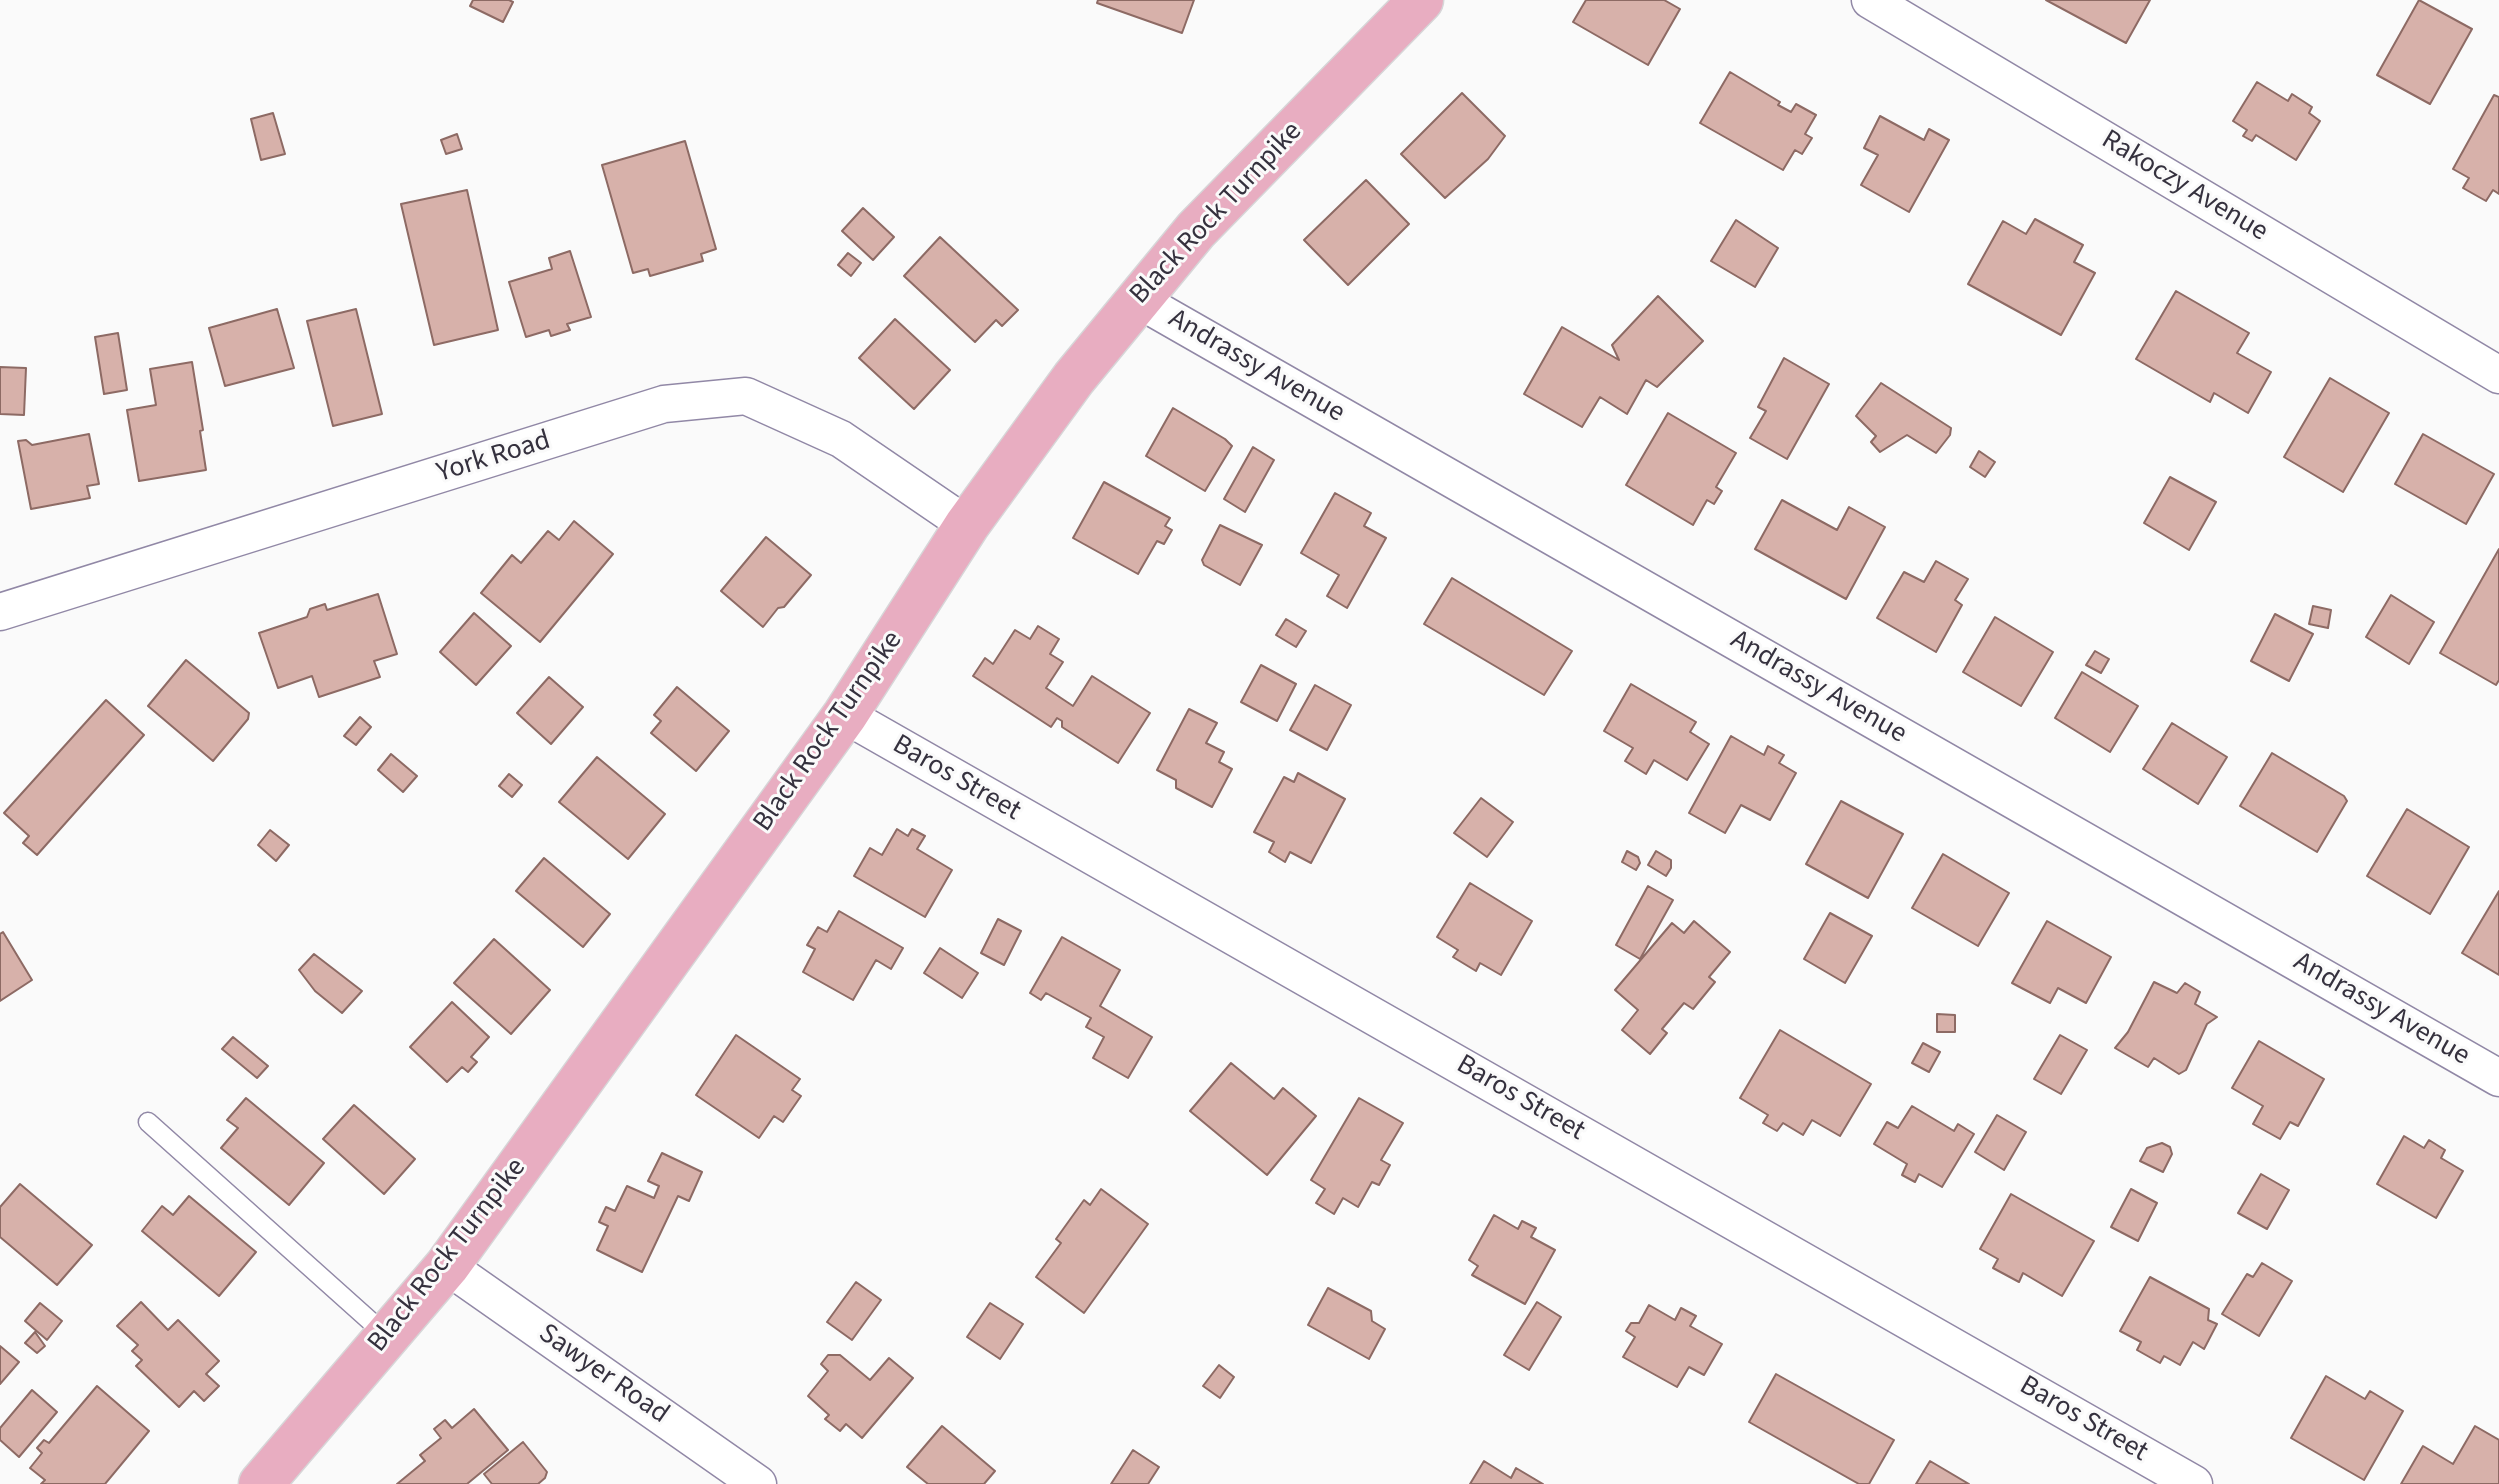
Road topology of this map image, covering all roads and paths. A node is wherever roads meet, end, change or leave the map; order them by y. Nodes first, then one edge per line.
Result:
1 (1421, 0) edge
2 (1870, 0) edge
3 (1137, 299) junction
4 (2499, 375) edge
5 (967, 525) junction
6 (0, 612) edge
7 (845, 715) junction
8 (2499, 1078) edge
9 (148, 1122) dead end
10 (447, 1266) junction
11 (387, 1336) junction
12 (261, 1484) edge
13 (758, 1484) edge
14 (2194, 1484) edge

1 - 3 main road, Black Rock Turnpike
2 - 4 street, Rakoczy Avenue
3 - 5 main road, Black Rock Turnpike
3 - 8 street, Andrassy Avenue
5 - 6 street, York Road
5 - 7 main road, Black Rock Turnpike
7 - 10 main road, Black Rock Turnpike
7 - 14 street, Baros Street
9 - 11 lane
10 - 11 main road, Black Rock Turnpike
10 - 13 street, Sawyer Road
11 - 12 main road, Black Rock Turnpike

